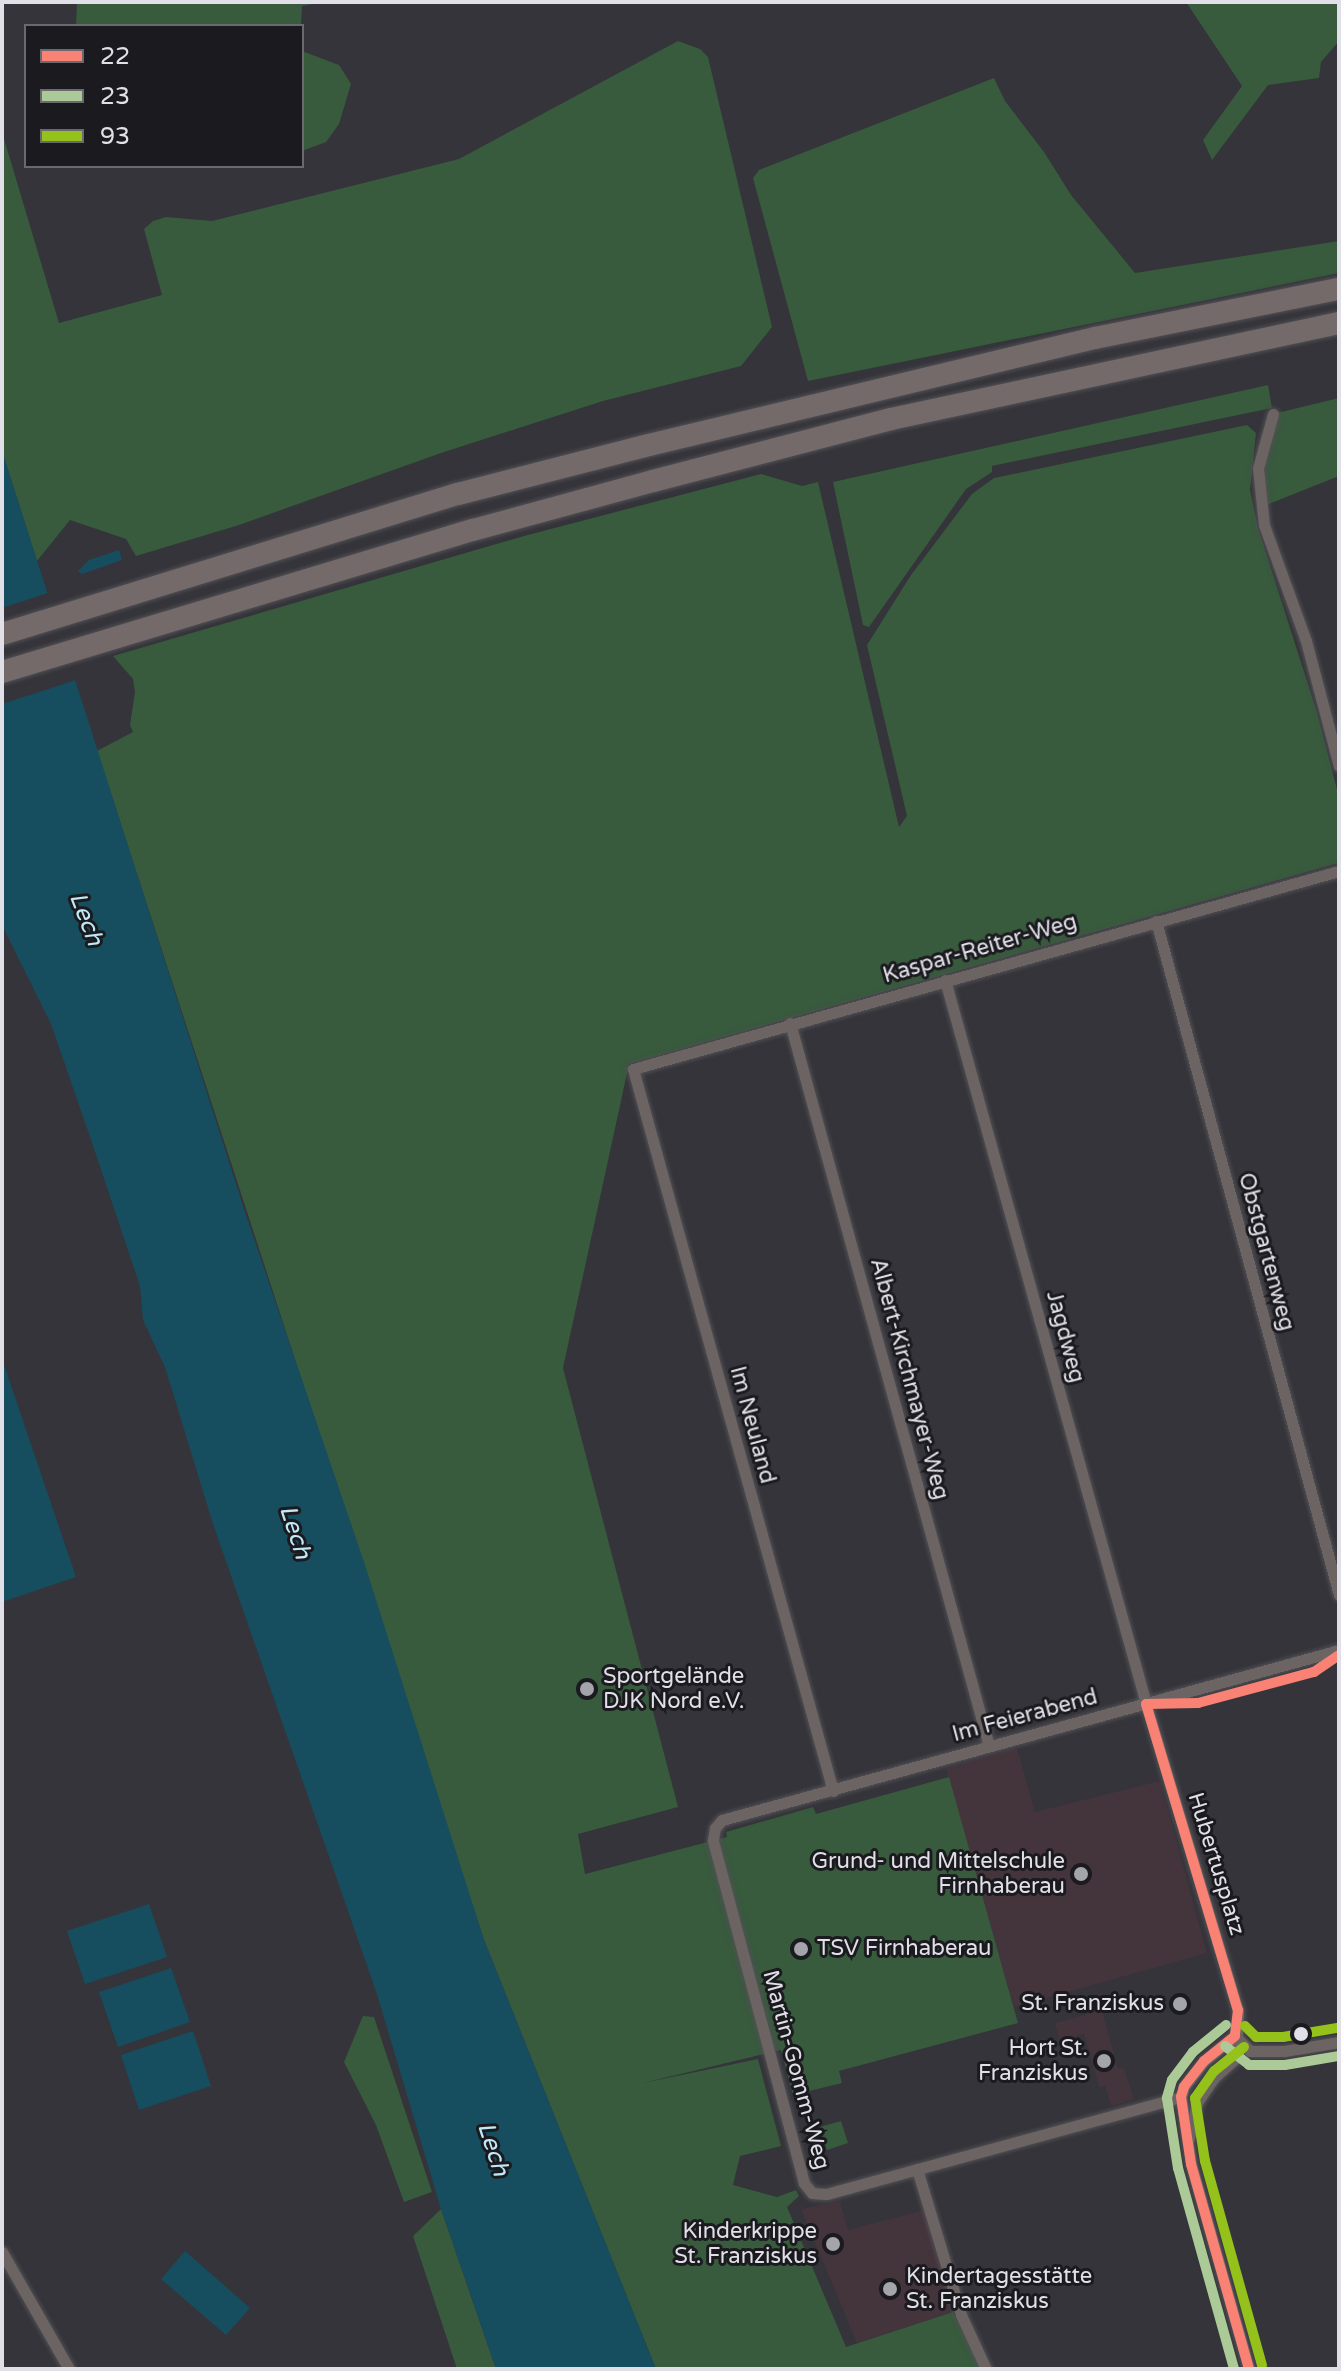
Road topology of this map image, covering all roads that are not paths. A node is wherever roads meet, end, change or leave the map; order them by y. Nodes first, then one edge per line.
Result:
1 (1339, 289) edge
2 (1339, 323) edge
3 (1273, 414) dead end
4 (2, 634) edge
5 (2, 672) edge
6 (1339, 766) edge
7 (1339, 871) edge
8 (1156, 921) junction
9 (945, 980) junction
10 (790, 1023) junction
11 (633, 1069) joint
12 (1339, 1595) edge
13 (1339, 1650) edge
14 (1146, 1704) junction
15 (989, 1746) junction
16 (833, 1791) junction
17 (722, 1820) joint
18 (1235, 2036) junction
19 (1339, 2042) edge
20 (1181, 2097) junction
21 (1188, 2142) junction
22 (917, 2169) junction
23 (2, 2252) edge
24 (69, 2369) edge
25 (986, 2369) edge
26 (1249, 2369) edge

1 - 4 highway
2 - 5 highway
3 - 6 street
7 - 8 street, Kaspar-Reiter-Weg
8 - 9 street, Kaspar-Reiter-Weg
8 - 12 street, Obstgartenweg
9 - 10 street, Kaspar-Reiter-Weg
9 - 14 street, Jagdweg
10 - 11 street, Kaspar-Reiter-Weg
10 - 15 street, Albert-Kirchmayer-Weg
11 - 16 street, Im Neuland
13 - 14 street, Im Feierabend
14 - 15 street, Im Feierabend
14 - 18 street, Hubertusplatz
15 - 16 street, Im Feierabend
16 - 17 street, Im Feierabend
17 - 22 street, Martin-Gomm-Weg
18 - 19 street
18 - 20 street
18 - 21 street
20 - 21 street
20 - 22 street, Martin-Gomm-Weg
21 - 26 street
22 - 25 street
23 - 24 street

